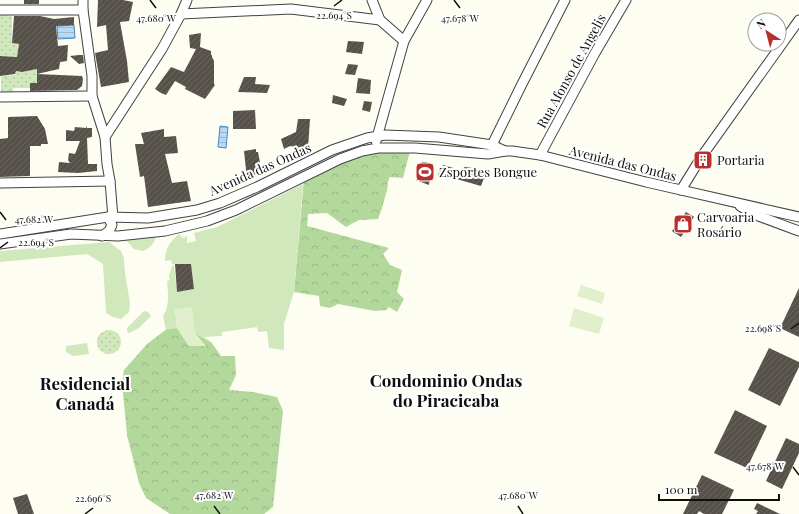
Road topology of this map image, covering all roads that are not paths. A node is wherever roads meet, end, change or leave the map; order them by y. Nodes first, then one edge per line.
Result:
1 (3, 0) edge
2 (84, 0) edge
3 (187, 0) edge
4 (372, 0) edge
5 (427, 0) edge
6 (565, 0) edge
7 (626, 0) edge
8 (2, 10) edge
9 (83, 10) junction
10 (181, 14) junction
11 (380, 20) junction
12 (799, 20) edge
13 (404, 41) junction
14 (92, 96) junction
15 (0, 97) edge
16 (378, 136) junction
17 (105, 137) junction
18 (449, 139) junction
19 (463, 141) junction
20 (492, 145) junction
21 (372, 149) junction
22 (446, 151) junction
23 (461, 151) junction
24 (505, 151) junction
25 (540, 156) junction
26 (110, 181) junction
27 (0, 183) edge
28 (681, 190) junction
29 (734, 202) junction
30 (753, 214) junction
31 (111, 217) junction
32 (159, 217) junction
33 (799, 218) edge
34 (799, 230) edge
35 (0, 234) edge
36 (102, 236) junction
37 (118, 236) junction
38 (0, 244) edge

1 - 8 street
2 - 9 street
3 - 10 street
4 - 11 street
5 - 13 street
6 - 20 street
7 - 25 street, Rua Afonso de Angelis
8 - 9 street
9 - 14 street
10 - 11 street
10 - 17 street
11 - 13 street
12 - 28 street
13 - 16 street
14 - 15 street
14 - 17 street
16 - 18 street, Avenida das Ondas
16 - 21 street
16 - 32 street, Avenida das Ondas
17 - 26 street
18 - 19 street, Avenida das Ondas
18 - 22 street
19 - 20 street, Avenida das Ondas
19 - 23 street
20 - 24 street, Avenida das Ondas
21 - 22 street, Avenida das Ondas
21 - 37 street, Avenida das Ondas
22 - 23 street, Avenida das Ondas
23 - 24 street, Avenida das Ondas
24 - 25 street, Avenida das Ondas
25 - 28 street, Avenida das Ondas
26 - 27 street
26 - 31 street
28 - 29 street, Avenida das Ondas
29 - 30 street, Avenida das Ondas
29 - 33 street, Avenida das Ondas
30 - 33 street
30 - 34 street, Avenida das Ondas
31 - 32 street, Avenida das Ondas
31 - 35 street, Avenida das Ondas
31 - 36 street
32 - 37 street
36 - 37 street, Avenida das Ondas
36 - 38 street, Avenida das Ondas

